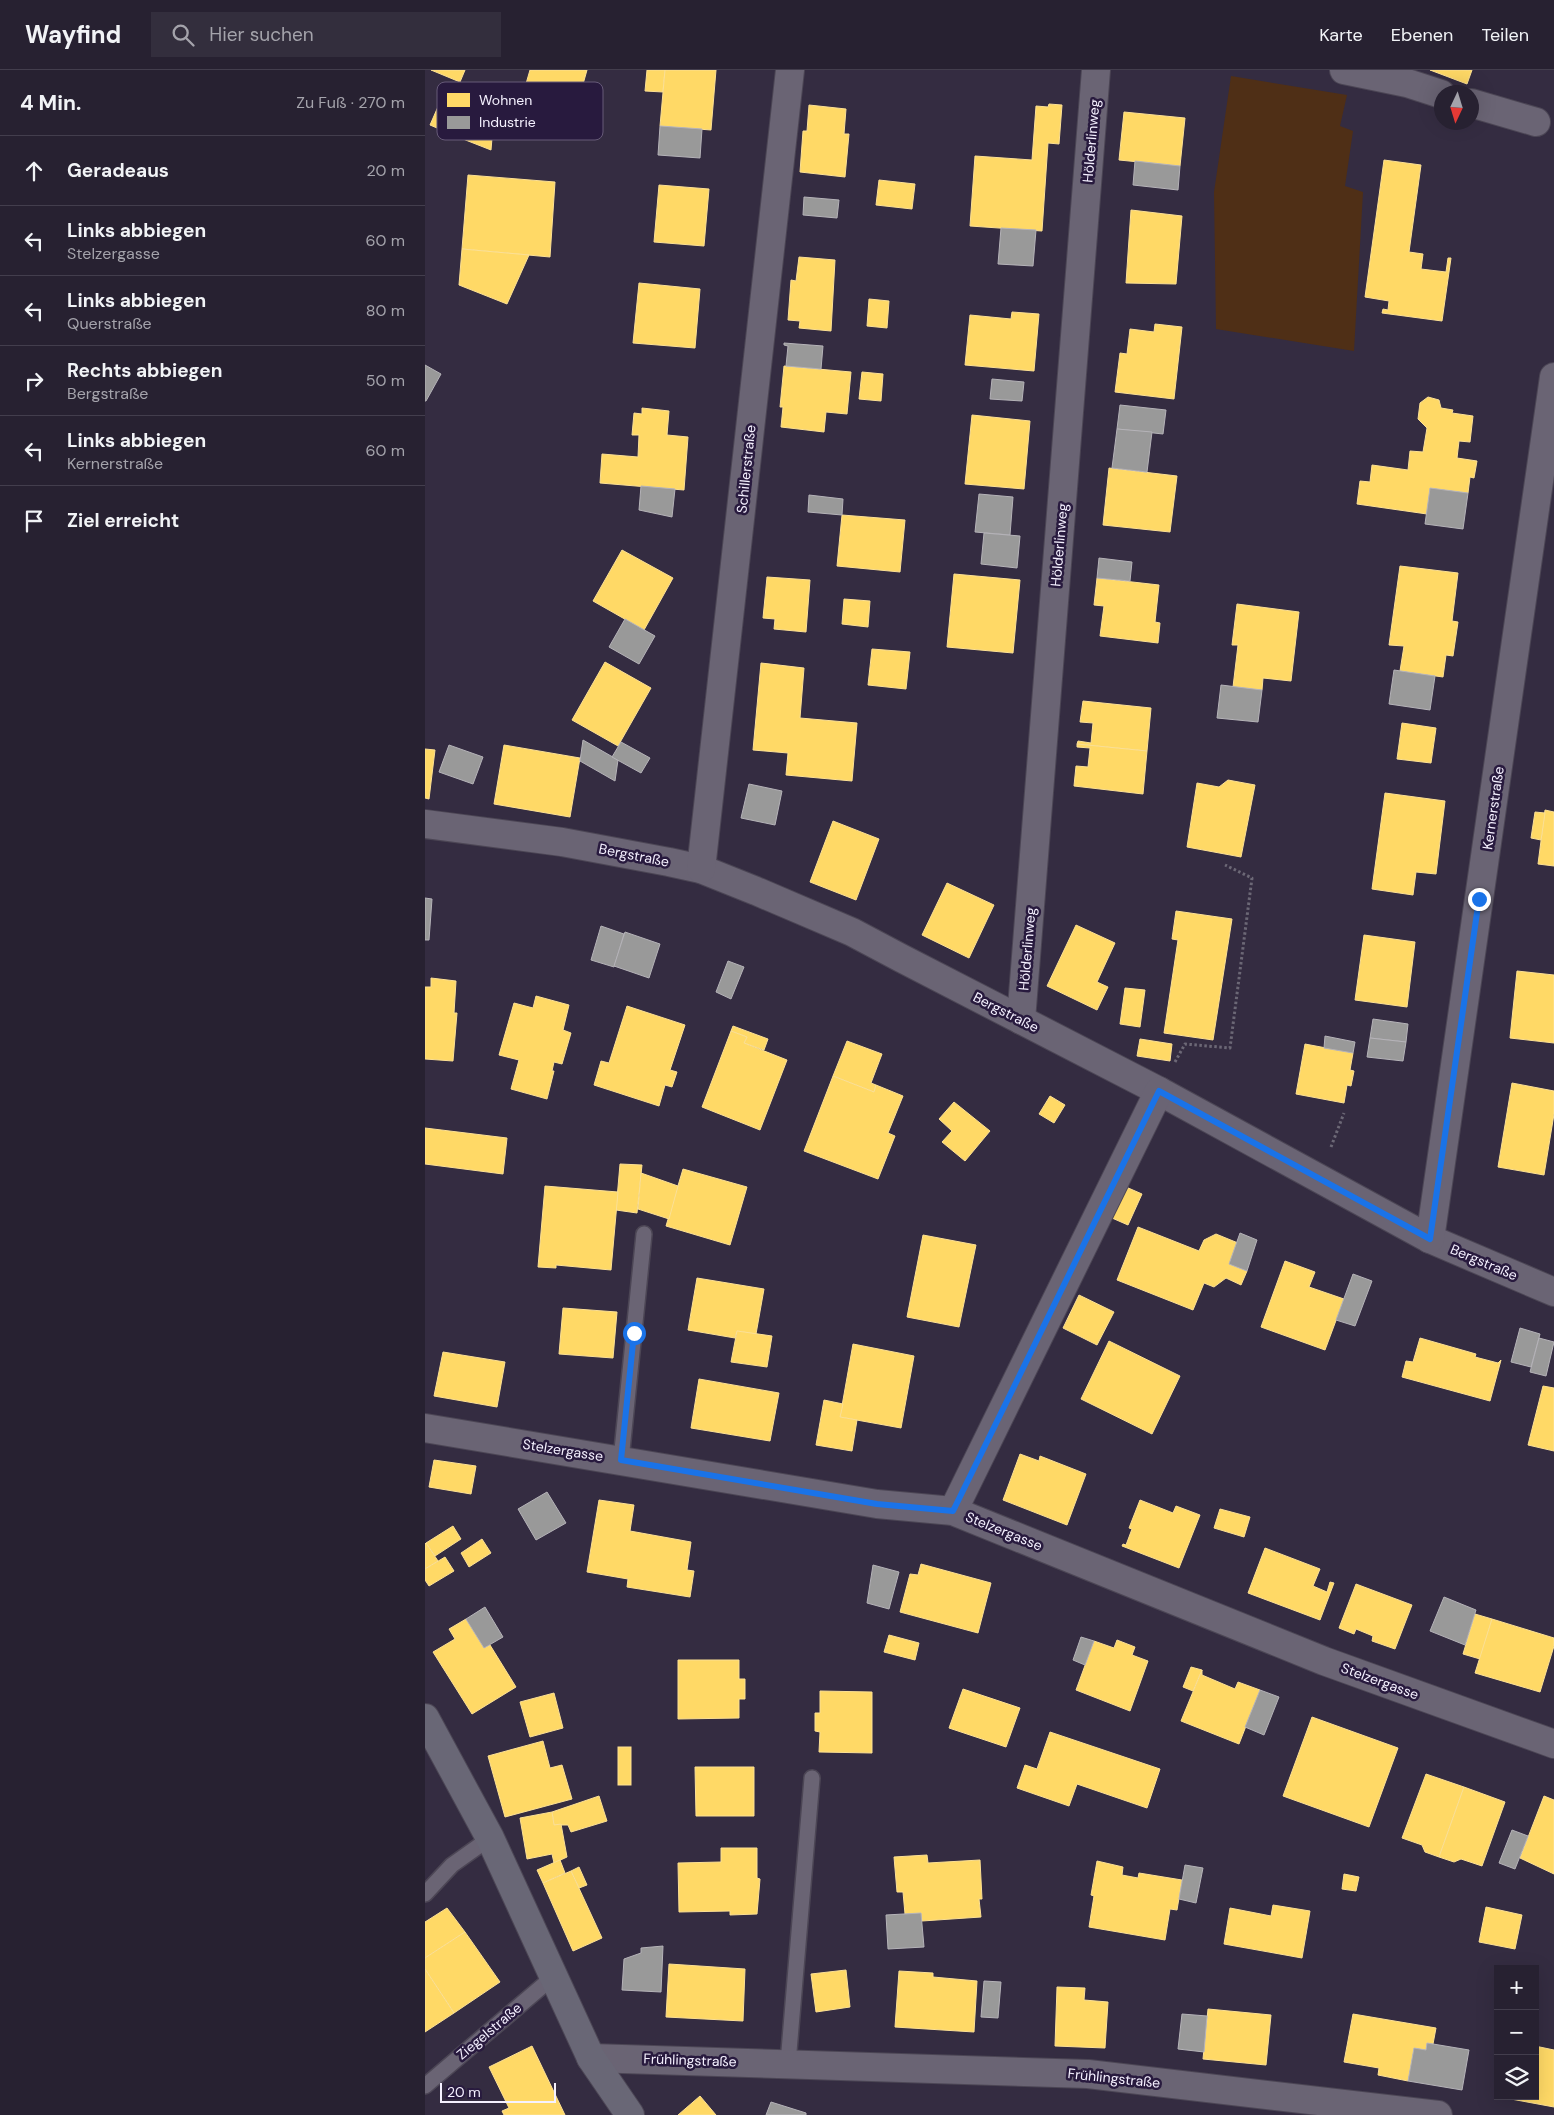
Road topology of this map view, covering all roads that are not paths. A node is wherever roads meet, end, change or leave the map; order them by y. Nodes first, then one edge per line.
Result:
1 (790, 70) edge
2 (1096, 70) edge
3 (1344, 70) edge
4 (1434, 92) edge
5 (1479, 104) edge
6 (1537, 122) dead end
7 (1554, 377) edge
8 (425, 824) edge
9 (701, 869) junction
10 (1021, 1020) junction
11 (1159, 1091) junction
12 (644, 1234) dead end
13 (1430, 1239) junction
14 (1554, 1292) edge
15 (425, 1428) edge
16 (621, 1460) junction
17 (953, 1511) junction
18 (425, 1718) edge
19 (1554, 1744) edge
20 (812, 1778) dead end
21 (490, 1838) junction
22 (425, 1894) edge
23 (553, 1977) junction
24 (591, 2058) junction
25 (788, 2063) junction
26 (425, 2086) edge
27 (630, 2115) edge
28 (1438, 2115) edge

1 - 9 street, Schillerstraße
2 - 10 street, Hölderlinweg
3 - 4 street
5 - 6 street
7 - 13 street, Kernerstraße
8 - 9 street, Bergstraße
9 - 10 street, Bergstraße
10 - 11 street, Bergstraße
11 - 13 street, Bergstraße
11 - 17 street
12 - 16 lane
13 - 14 street, Bergstraße
15 - 16 street, Stelzergasse
16 - 17 street, Stelzergasse
17 - 19 street, Stelzergasse
18 - 21 street
20 - 25 lane
21 - 22 lane
21 - 23 street
23 - 24 street
23 - 26 lane, Ziegelstraße
24 - 25 street, Frühlingstraße
24 - 27 street
25 - 28 street, Frühlingstraße

